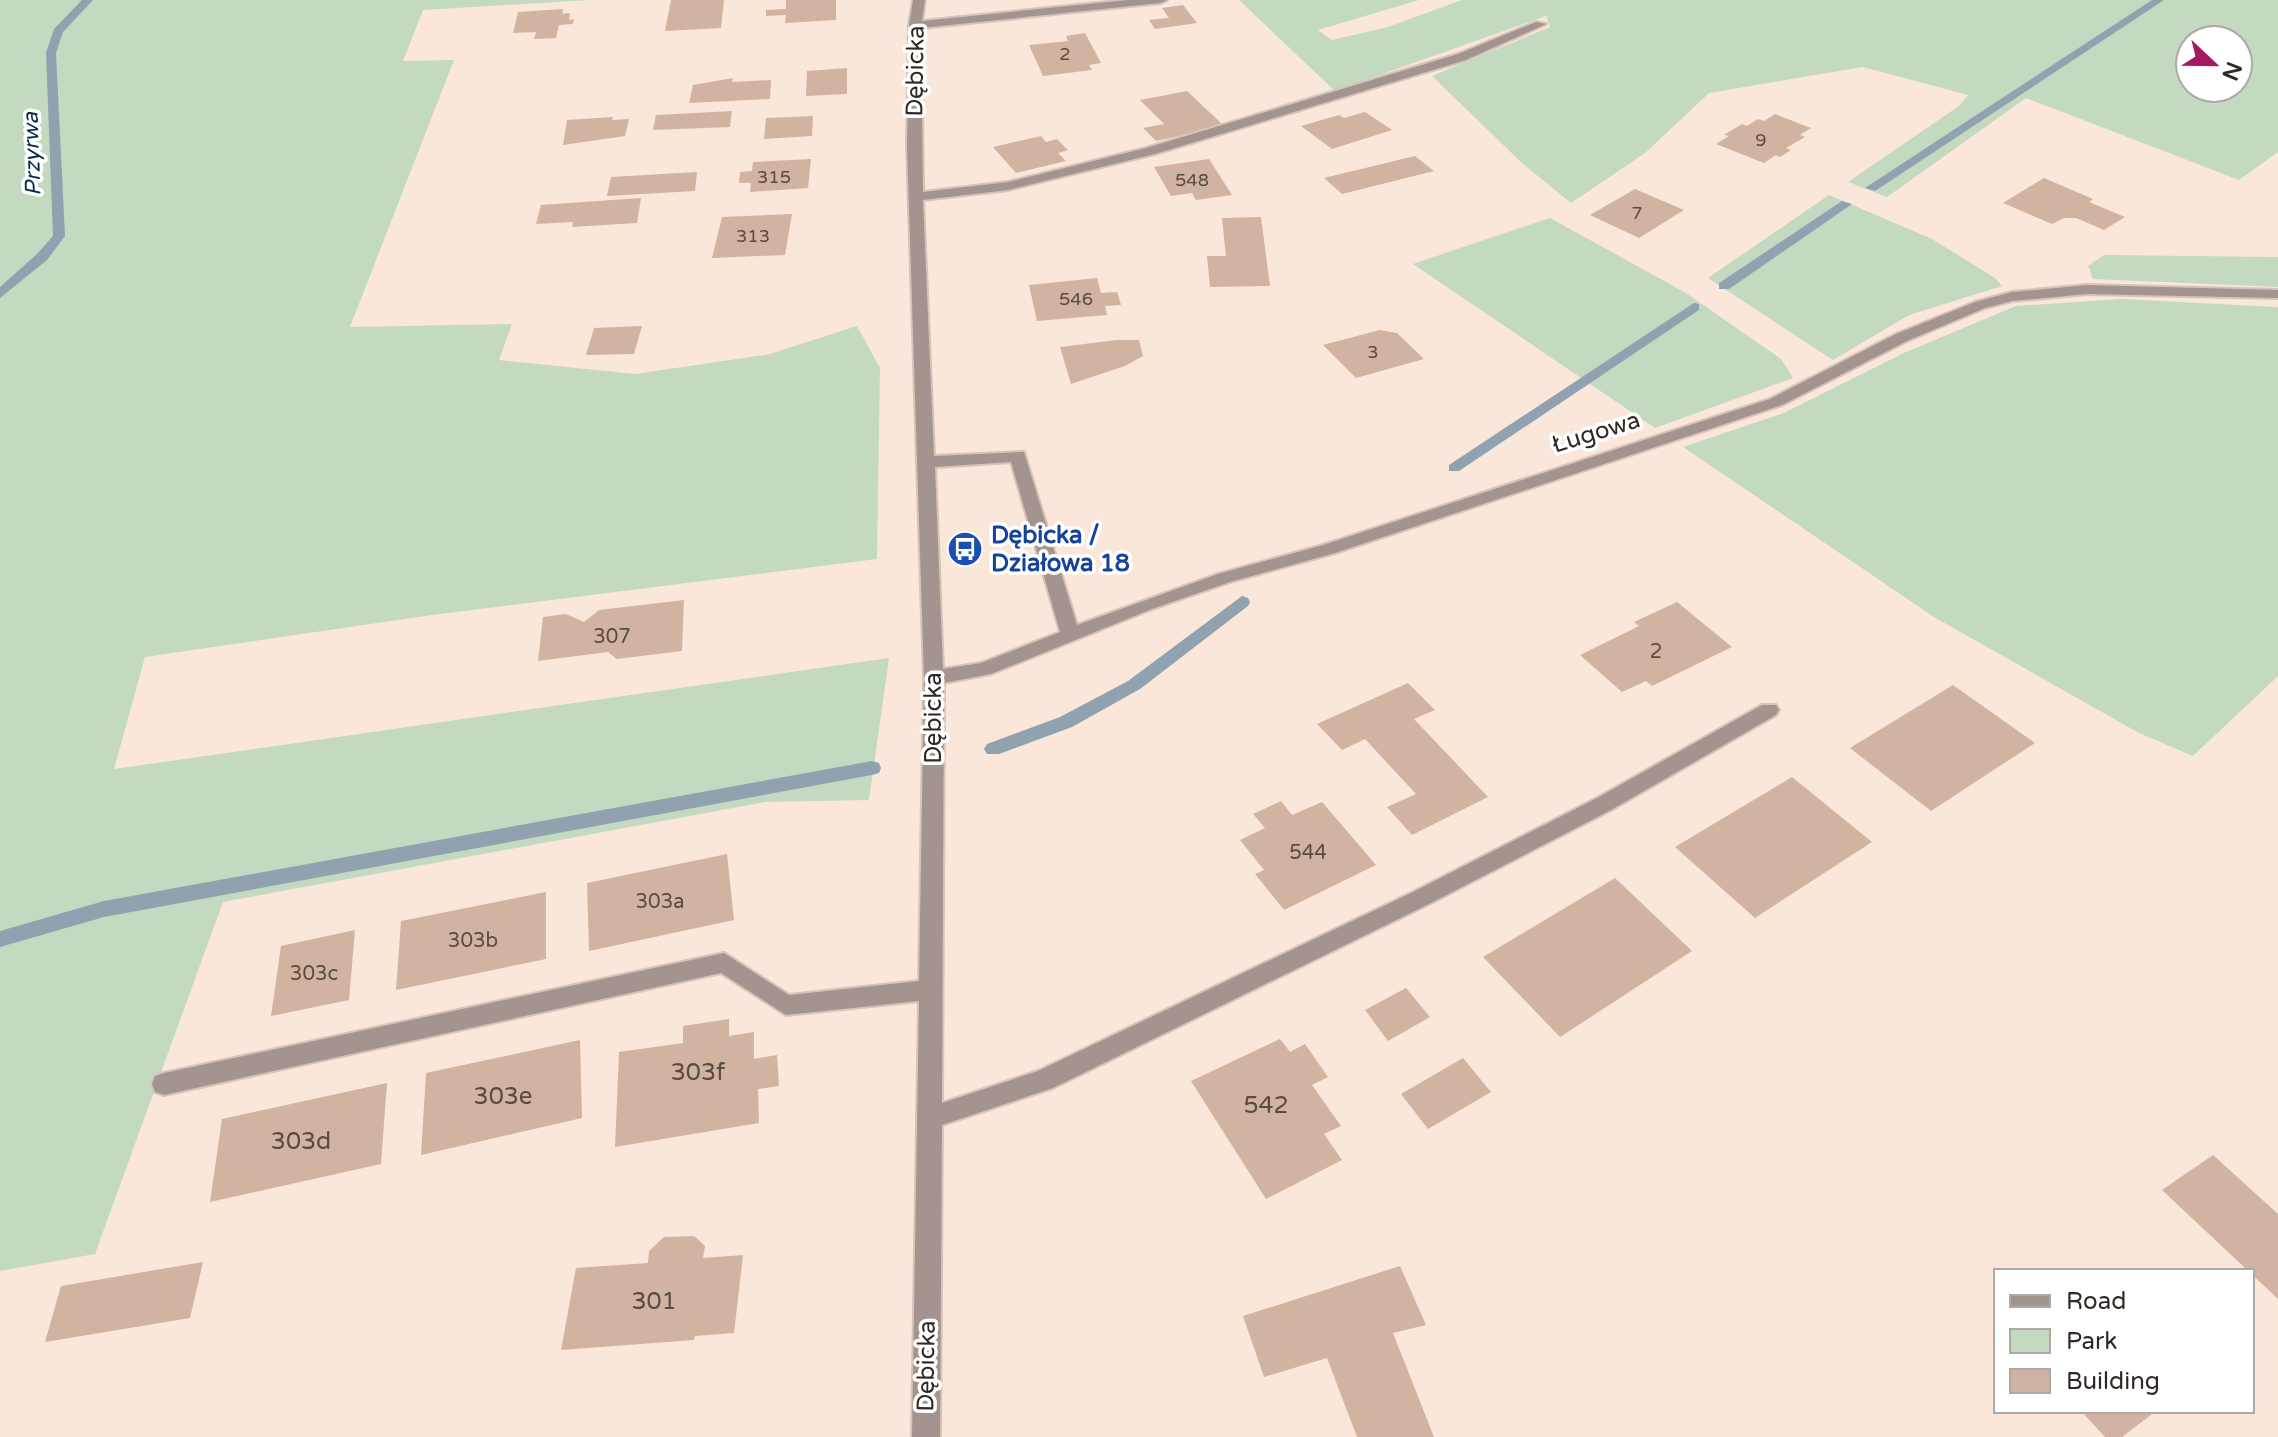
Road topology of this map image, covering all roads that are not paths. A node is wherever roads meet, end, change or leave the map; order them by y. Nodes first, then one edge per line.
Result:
1 (919, 0) edge
2 (1161, 0) edge
3 (1540, 24) dead end
4 (915, 25) junction
5 (917, 197) junction
6 (2278, 294) edge
7 (926, 462) junction
8 (1070, 635) junction
9 (934, 678) junction
10 (1769, 710) dead end
11 (931, 990) junction
12 (164, 1084) dead end
13 (930, 1118) junction
14 (926, 1437) edge

1 - 4 street, Dębicka
2 - 4 street
3 - 5 street
4 - 5 street, Dębicka
5 - 7 street, Dębicka
6 - 8 street, Ługowa
7 - 8 street
7 - 9 street, Dębicka
8 - 9 street, Ługowa
9 - 11 street, Dębicka
10 - 13 street
11 - 12 street
11 - 13 street, Dębicka
13 - 14 street, Dębicka

